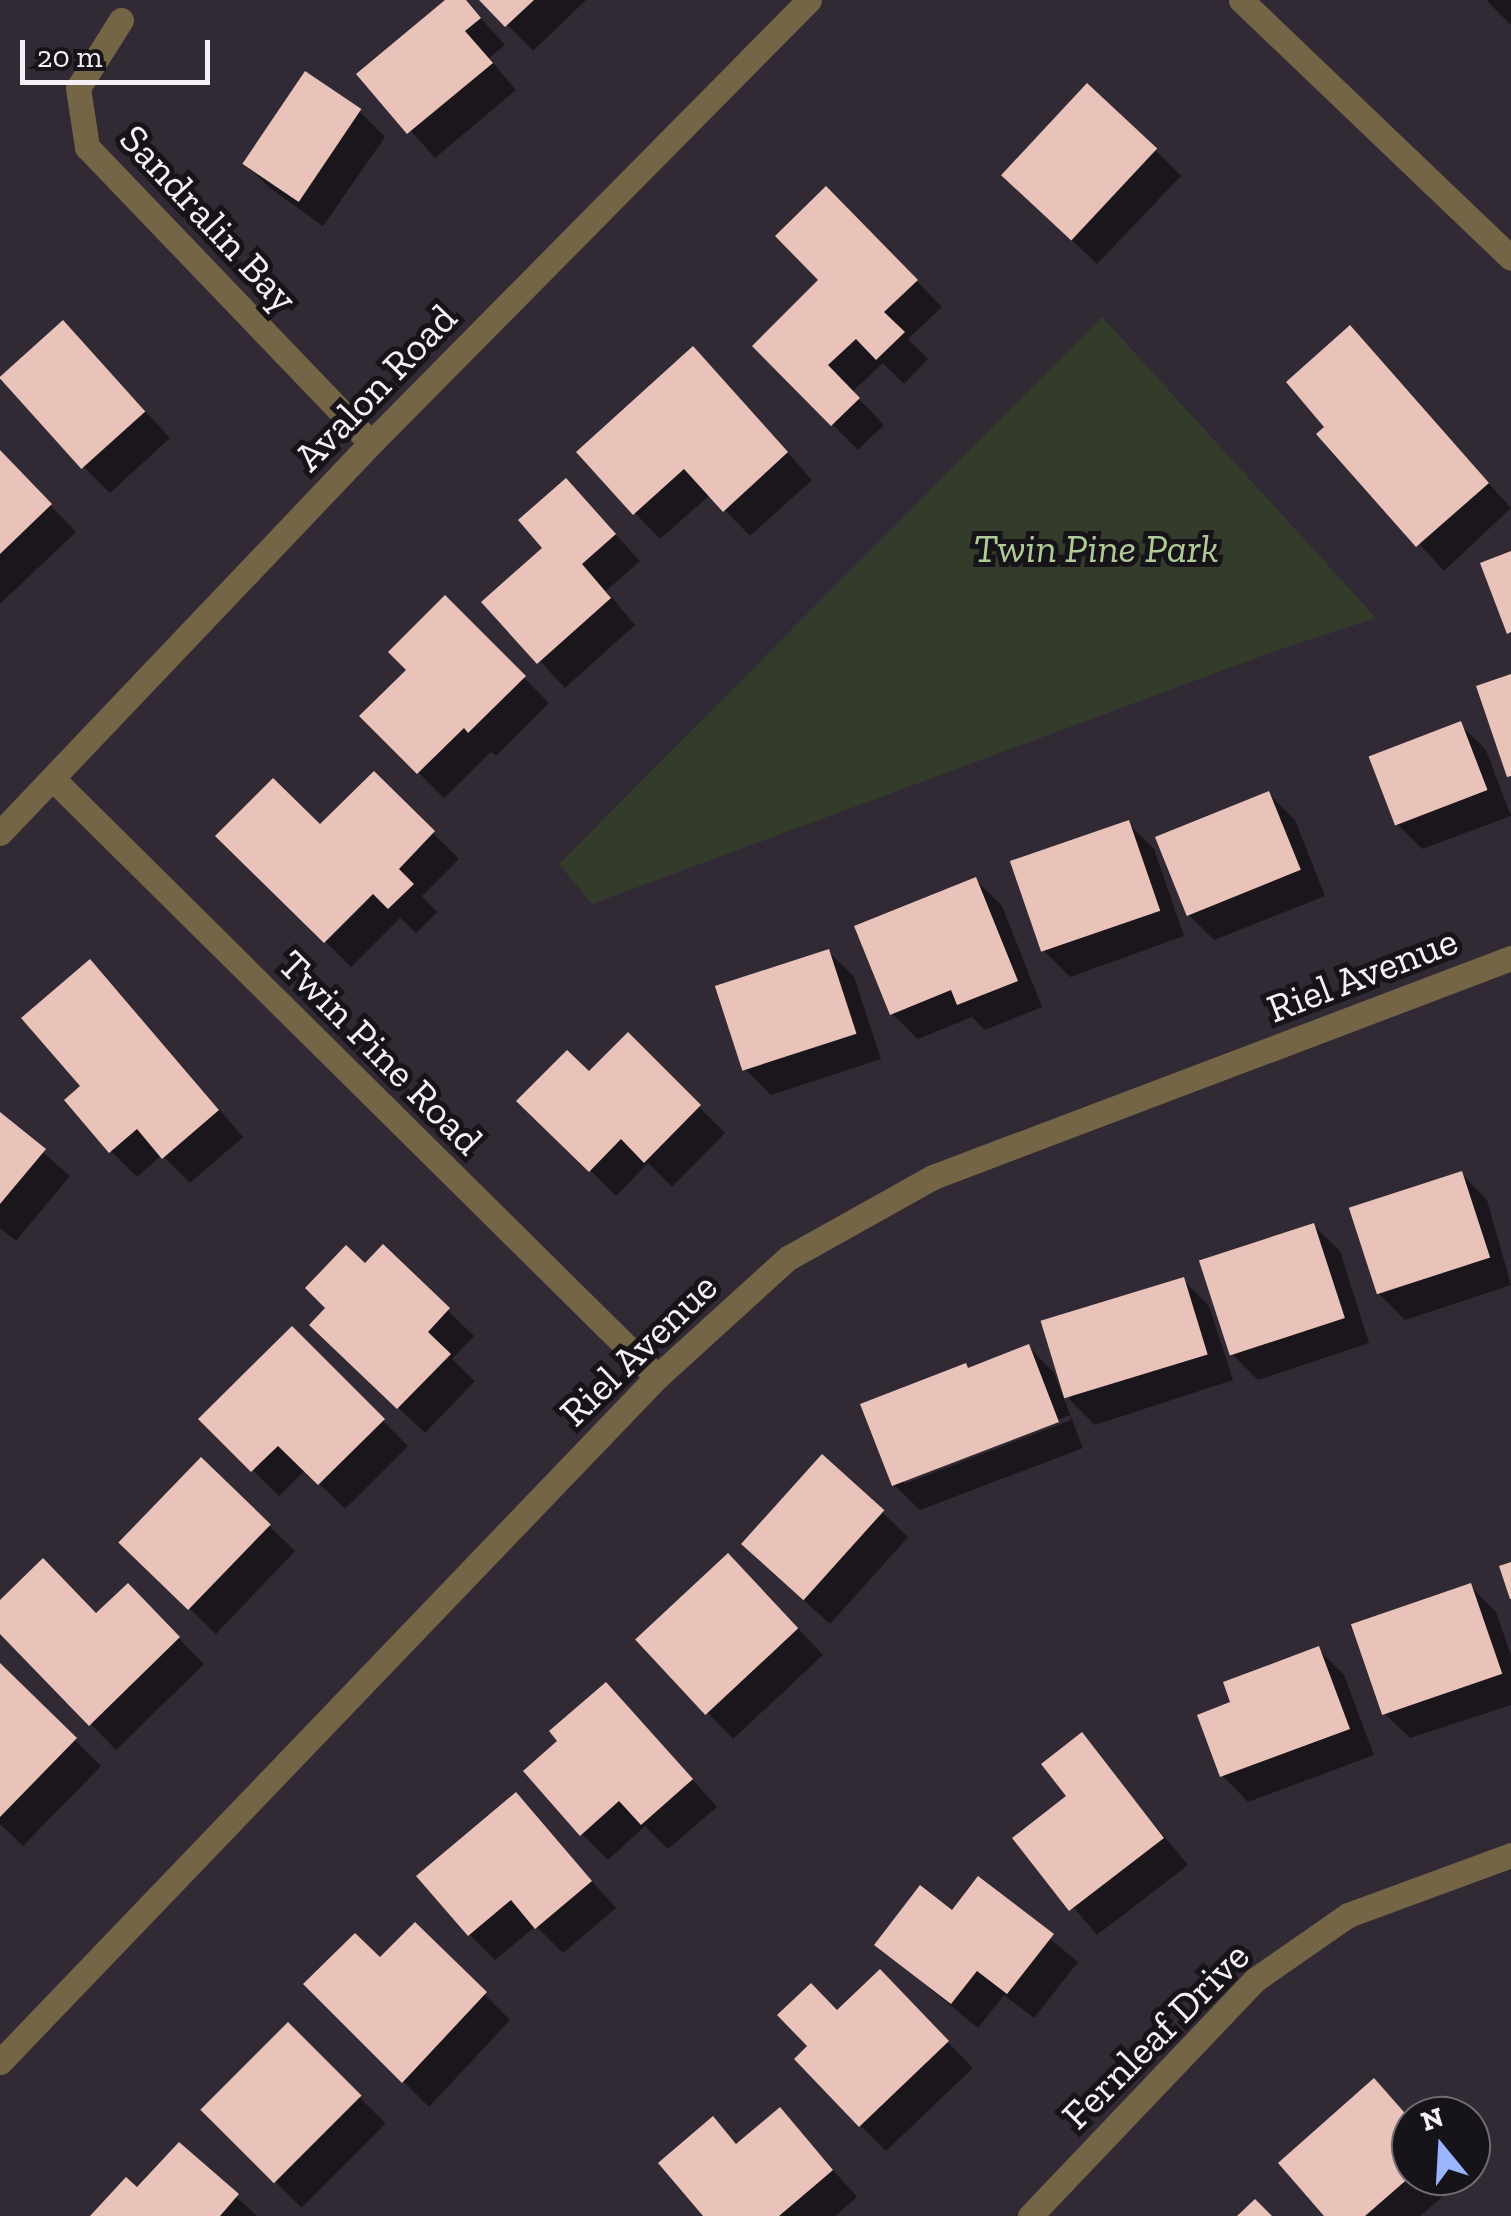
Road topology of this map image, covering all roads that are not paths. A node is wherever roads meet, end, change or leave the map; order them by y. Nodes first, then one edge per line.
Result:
1 (809, 0) edge
2 (1241, 0) edge
3 (120, 20) dead end
4 (1511, 258) edge
5 (371, 443) junction
6 (53, 779) junction
7 (0, 833) edge
8 (1511, 958) edge
9 (657, 1377) junction
10 (1511, 1856) edge
11 (0, 2062) edge
12 (1030, 2216) edge

1 - 5 street, Avalon Road
2 - 4 street
3 - 5 street, Sandralin Bay
5 - 6 street, Avalon Road
6 - 7 street, Avalon Road
6 - 9 street, Twin Pine Road
8 - 9 street, Riel Avenue
9 - 11 street, Riel Avenue
10 - 12 street, Fernleaf Drive

